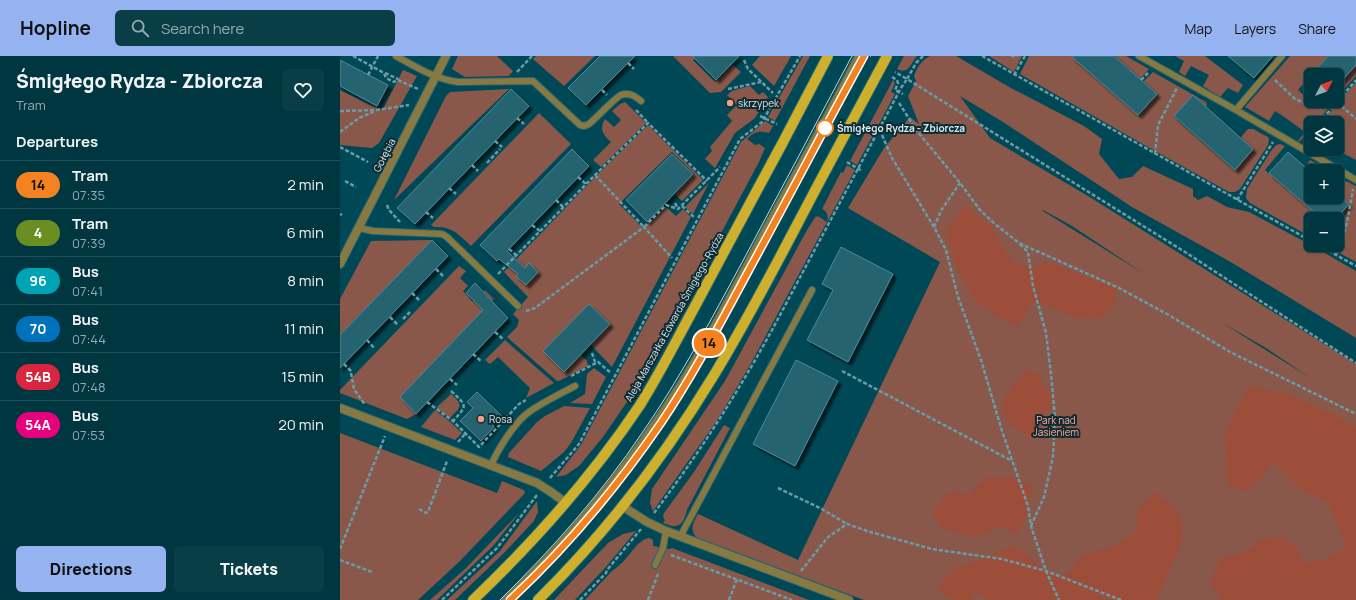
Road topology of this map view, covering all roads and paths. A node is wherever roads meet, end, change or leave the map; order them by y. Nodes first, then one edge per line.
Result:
1 (353, 56) edge
2 (378, 56) edge
3 (396, 56) edge
4 (446, 56) edge
5 (800, 56) edge
6 (828, 56) edge
7 (858, 56) edge
8 (888, 56) edge
9 (923, 56) edge
10 (982, 56) edge
11 (1011, 56) edge
12 (1018, 56) edge
13 (1024, 56) edge
14 (1139, 56) edge
15 (1282, 56) edge
16 (744, 60) dead end
17 (628, 63) dead end
18 (373, 67) junction
19 (1152, 68) dead end
20 (634, 69) dead end
21 (895, 72) dead end
22 (1014, 75) junction
23 (368, 76) dead end
24 (435, 76) junction
25 (892, 77) dead end
26 (1272, 77) dead end
27 (907, 79) junction
28 (1141, 80) dead end
29 (1356, 80) edge
30 (761, 82) junction
31 (1179, 84) dead end
32 (728, 89) dead end
33 (602, 90) dead end
34 (422, 92) dead end
35 (899, 92) junction
36 (773, 93) dead end
37 (1344, 93) edge
38 (903, 94) dead end
39 (607, 96) dead end
40 (641, 101) dead end
41 (899, 103) dead end
42 (1304, 103) edge
43 (415, 104) dead end
44 (1331, 108) edge
45 (1343, 108) edge
46 (377, 110) junction
47 (1236, 110) junction
48 (340, 111) edge
49 (760, 116) dead end
50 (1325, 116) edge
51 (517, 118) dead end
52 (764, 118) junction
53 (1356, 119) edge
54 (524, 124) dead end
55 (777, 124) dead end
56 (340, 132) edge
57 (1278, 134) junction
58 (882, 135) dead end
59 (495, 141) dead end
60 (340, 147) edge
61 (1155, 154) junction
62 (368, 162) dead end
63 (847, 162) dead end
64 (486, 163) dead end
65 (472, 165) dead end
66 (720, 167) dead end
67 (858, 168) junction
68 (478, 171) dead end
69 (862, 171) dead end
70 (595, 175) junction
71 (578, 177) dead end
72 (345, 181) dead end
73 (706, 181) junction
74 (1355, 182) edge
75 (960, 183) junction
76 (586, 184) junction
77 (356, 187) dead end
78 (449, 188) dead end
79 (456, 194) dead end
80 (556, 200) dead end
81 (1237, 200) junction
82 (675, 203) dead end
83 (387, 205) dead end
84 (682, 206) junction
85 (563, 207) junction
86 (678, 209) junction
87 (426, 212) dead end
88 (694, 217) dead end
89 (433, 218) dead end
90 (402, 224) dead end
91 (532, 225) dead end
92 (644, 227) junction
93 (934, 227) junction
94 (359, 228) junction
95 (540, 231) junction
96 (1304, 237) edge
97 (1019, 242) junction
98 (509, 249) dead end
99 (1331, 252) edge
100 (516, 255) junction
101 (1336, 255) junction
102 (672, 258) dead end
103 (340, 264) edge
104 (1356, 266) edge
105 (436, 269) dead end
106 (444, 277) dead end
107 (492, 280) junction
108 (812, 290) dead end
109 (412, 293) dead end
110 (420, 302) dead end
111 (518, 306) joint
112 (410, 312) dead end
113 (390, 317) dead end
114 (404, 319) dead end
115 (398, 325) dead end
116 (495, 332) dead end
117 (503, 339) dead end
118 (367, 340) dead end
119 (375, 349) dead end
120 (592, 353) dead end
121 (473, 354) dead end
122 (481, 361) dead end
123 (595, 362) dead end
124 (1356, 363) edge
125 (344, 364) dead end
126 (842, 371) dead end
127 (450, 379) dead end
128 (457, 385) dead end
129 (575, 386) dead end
130 (451, 391) dead end
131 (427, 402) dead end
132 (340, 408) edge
133 (367, 408) dead end
134 (1356, 414) edge
135 (453, 421) junction
136 (385, 434) dead end
137 (466, 434) junction
138 (457, 442) dead end
139 (479, 447) dead end
140 (448, 458) dead end
141 (1012, 461) junction
142 (491, 466) junction
143 (544, 487) junction
144 (778, 488) dead end
145 (566, 503) junction
146 (622, 506) junction
147 (419, 509) dead end
148 (653, 514) dead end
149 (847, 524) junction
150 (1031, 526) junction
151 (640, 530) dead end
152 (666, 531) junction
153 (680, 537) junction
154 (340, 549) edge
155 (666, 553) dead end
156 (340, 560) edge
157 (655, 565) dead end
158 (1046, 571) junction
159 (372, 572) dead end
160 (737, 579) junction
161 (795, 580) junction
162 (442, 600) edge
163 (472, 600) edge
164 (505, 600) edge
165 (538, 600) edge
166 (580, 600) edge
167 (729, 600) edge
168 (792, 600) edge
169 (849, 600) edge
170 (1059, 600) edge
171 (1121, 600) edge

1 - 18 path
2 - 18 path
3 - 24 lane
4 - 24 street, Gołębia
5 - 52 path
6 - 145 main road, Aleja Marszałka Edwarda Śmigłego-Rydza, bridge
7 - 164 lane
8 - 146 main road, bridge
9 - 27 path
10 - 22 path
11 - 12 path
13 - 22 path
14 - 47 lane
15 - 47 lane
16 - 30 path
17 - 20 path
18 - 23 path
18 - 34 path
19 - 28 path
21 - 27 path
22 - 61 path
24 - 40 lane
24 - 94 street, Gołębia
25 - 35 path
26 - 42 path
27 - 35 path
27 - 124 path
29 - 37 path
30 - 32 path
30 - 36 path
31 - 61 path
33 - 39 path
35 - 38 path
35 - 67 path
41 - 75 path
43 - 46 path
44 - 50 path
45 - 53 path
46 - 48 path
46 - 56 path
47 - 57 lane
49 - 52 path
51 - 54 path
52 - 55 path
52 - 143 path
57 - 74 lane
57 - 81 path
58 - 93 path
59 - 64 path
60 - 62 path
61 - 81 path
63 - 67 path
65 - 68 path
66 - 73 path
67 - 69 path
67 - 148 path
70 - 73 path
70 - 76 path
70 - 92 path
71 - 76 path
72 - 77 path
73 - 84 path
74 - 101 path
75 - 93 path
75 - 97 path
76 - 85 path
78 - 79 path
80 - 85 path
81 - 96 path
82 - 86 path
83 - 90 path
84 - 86 path
84 - 88 path
85 - 95 path
86 - 92 path
87 - 89 path
91 - 95 path
92 - 102 path
92 - 111 path
93 - 141 path
94 - 103 street, Gołębia
94 - 107 lane
95 - 100 path
97 - 134 path
97 - 150 path
98 - 100 path
99 - 101 path
100 - 107 path
101 - 104 path
105 - 106 path
107 - 111 lane
108 - 153 lane
109 - 110 path
112 - 114 path
113 - 115 path
116 - 117 path
118 - 119 path
120 - 123 path
121 - 122 path
125 - 133 path
126 - 141 path
127 - 128 path
129 - 142 lane
130 - 135 path
131 - 135 path
132 - 142 street
135 - 137 path
136 - 154 path
137 - 138 path
137 - 139 path
140 - 147 path
141 - 150 path
142 - 143 street
143 - 145 street
143 - 162 path
144 - 149 path
145 - 163 main road, Aleja Marszałka Edwarda Śmigłego-Rydza
146 - 152 street
146 - 165 main road
149 - 158 path
149 - 161 path
150 - 158 path
151 - 166 path
152 - 153 street
152 - 157 lane
153 - 161 street
155 - 160 path
156 - 159 path
158 - 170 path
158 - 171 path
160 - 167 path
160 - 168 path
161 - 169 street

